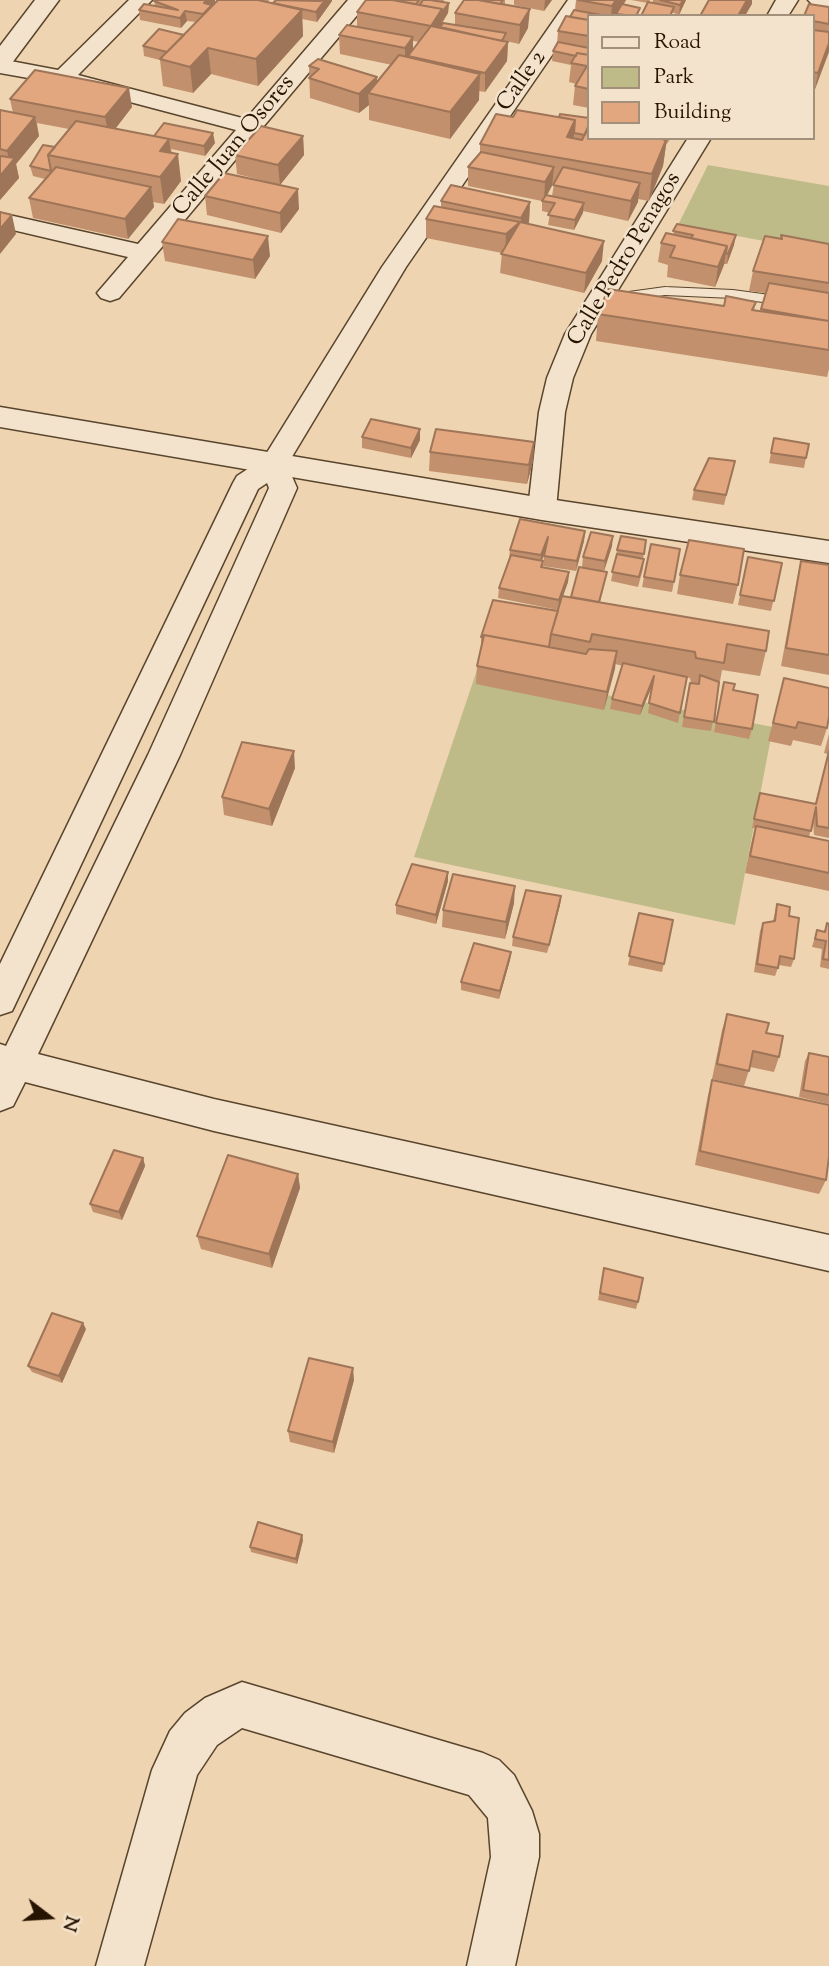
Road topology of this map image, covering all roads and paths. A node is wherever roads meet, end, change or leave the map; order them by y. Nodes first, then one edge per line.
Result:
1 (47, 0) edge
2 (141, 0) edge
3 (359, 0) edge
4 (579, 0) edge
5 (819, 0) edge
6 (829, 2) edge
7 (0, 64) edge
8 (63, 78) junction
9 (253, 127) junction
10 (699, 140) edge
11 (0, 220) edge
12 (144, 253) junction
13 (110, 293) dead end
14 (594, 305) junction
15 (829, 307) edge
16 (0, 416) edge
17 (272, 464) junction
18 (542, 509) junction
19 (829, 552) edge
20 (0, 1000) edge
21 (5, 1073) edge
22 (829, 1253) edge
23 (120, 1966) edge
24 (491, 1966) edge

1 - 7 street
2 - 8 street
3 - 9 street, Calle Juan Osores
4 - 17 street, Calle 2
5 - 6 street
7 - 8 street
8 - 9 street
9 - 12 street, Calle Juan Osores
10 - 14 street, Calle Pedro Penagos
11 - 12 street
12 - 13 street, Calle Juan Osores
14 - 15 lane
14 - 18 street, Calle Pedro Penagos
16 - 17 street
17 - 18 street
17 - 20 street, Calle 2
17 - 21 street
18 - 19 street
21 - 22 street
23 - 24 street

